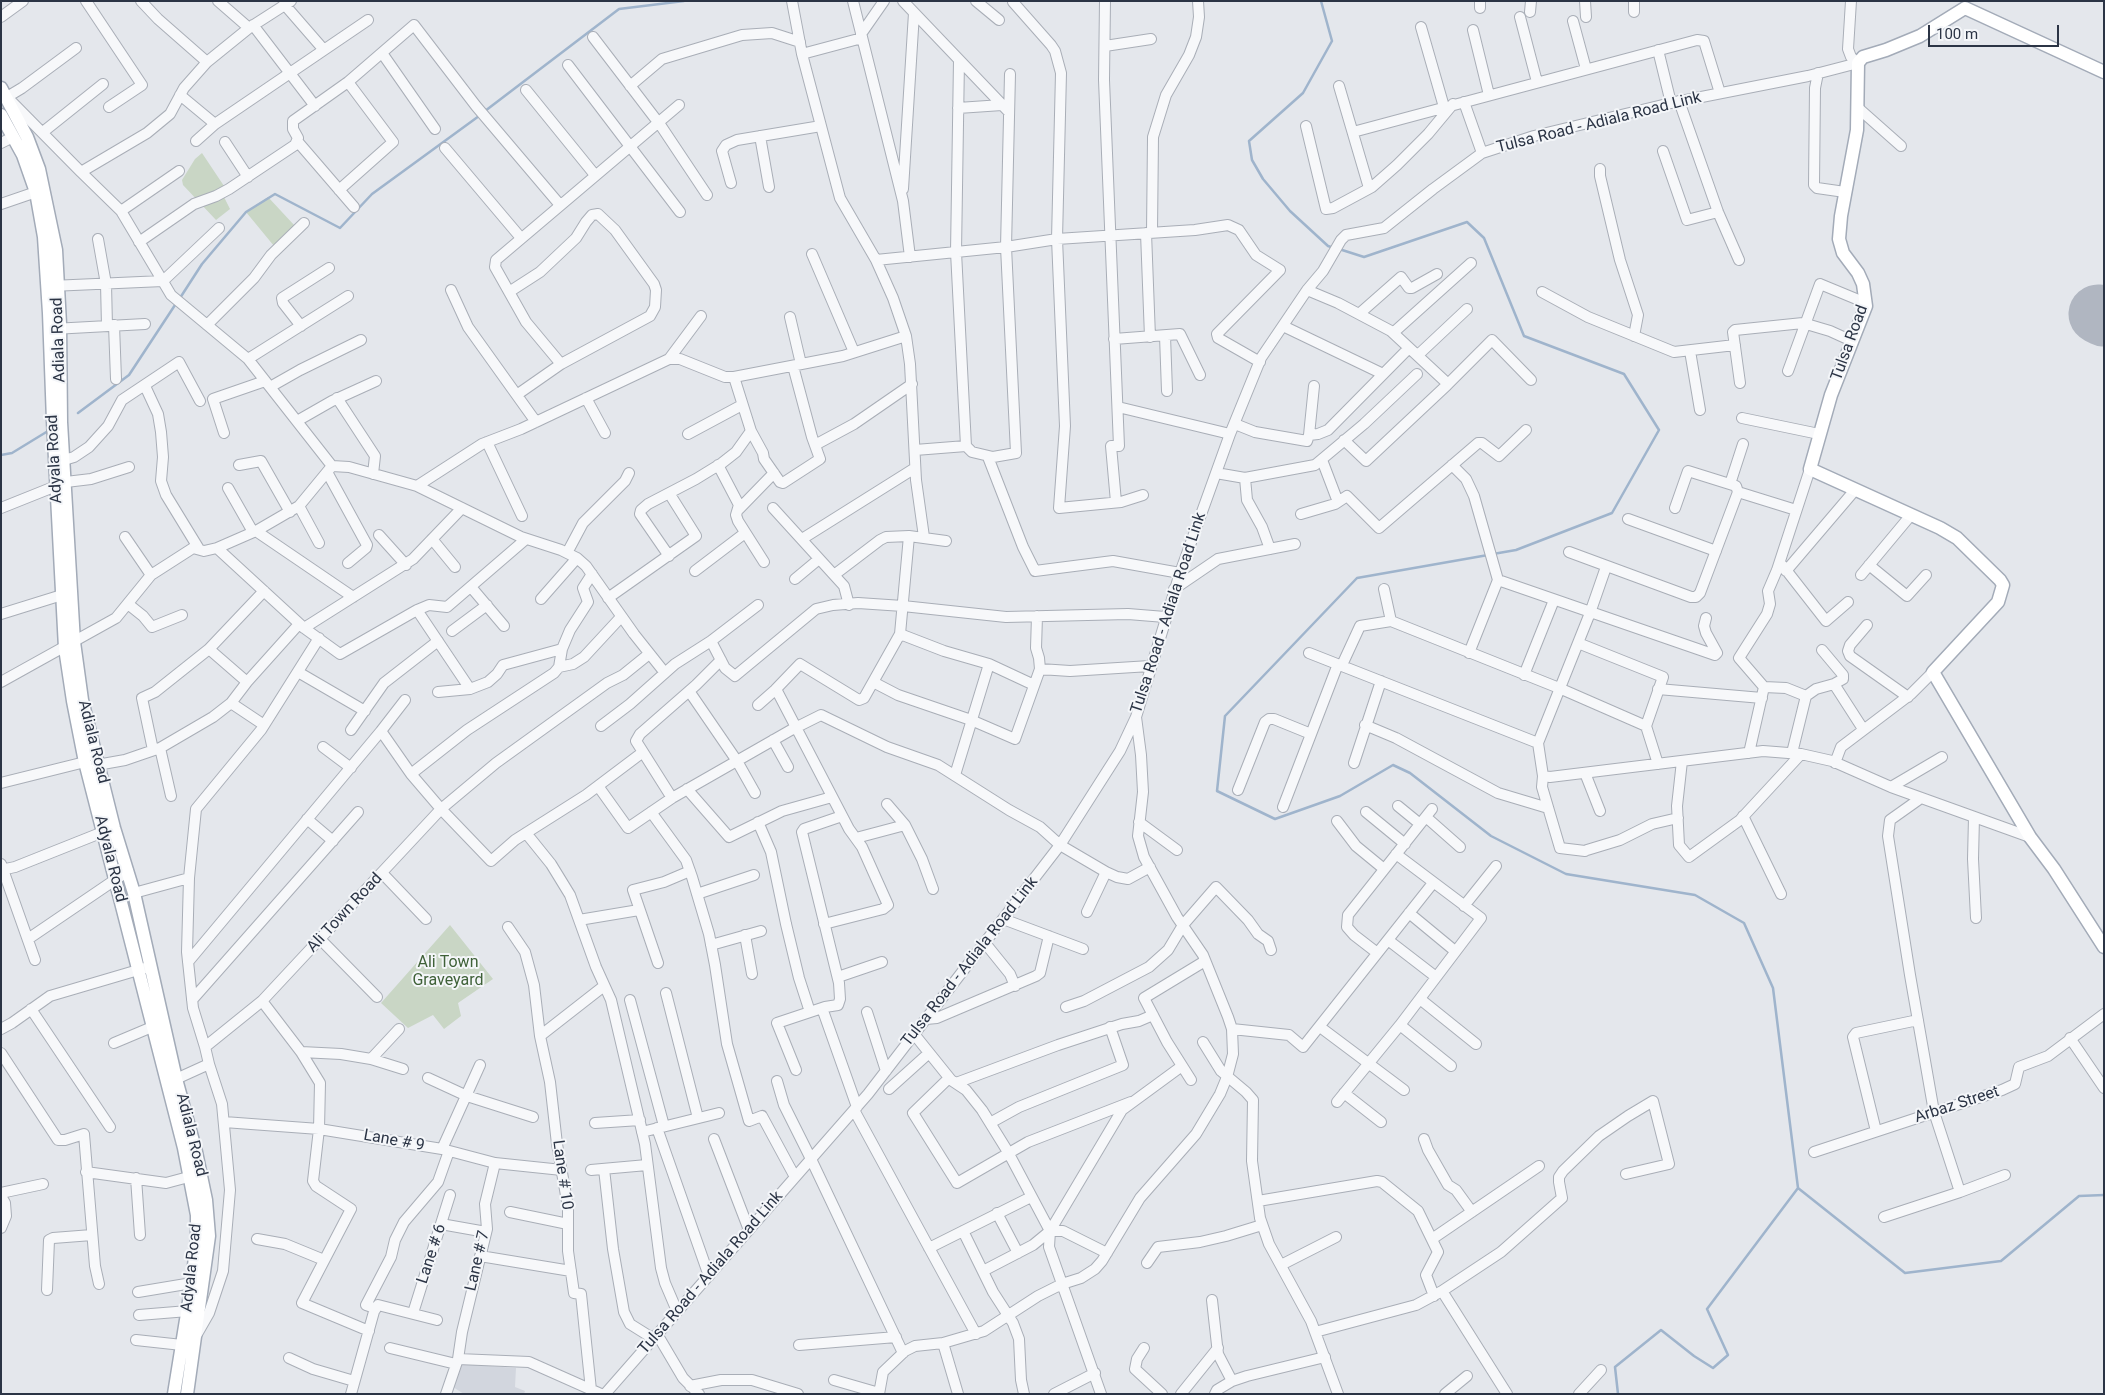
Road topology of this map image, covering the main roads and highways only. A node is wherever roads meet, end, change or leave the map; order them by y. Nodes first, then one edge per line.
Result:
1 (1969, 5) edge
2 (2104, 72) edge
3 (4, 92) edge
4 (1, 115) edge
5 (52, 286) junction
6 (55, 328) junction
7 (61, 484) junction
8 (69, 645) junction
9 (109, 830) junction
10 (2104, 947) edge
11 (195, 1175) junction
12 (174, 1394) edge
13 (187, 1394) edge

1 - 2 main road
1 - 10 main road, Tulsa Road
3 - 5 main road, Adiala Road
4 - 5 main road
5 - 6 main road, Adiala Road
6 - 7 main road, Adyala Road
6 - 7 main road, Adiala Road
7 - 8 main road, Adiala Road
7 - 8 main road, Adyala Road
8 - 9 main road, Adiala Road
9 - 11 main road, Adyala Road
9 - 11 main road, Adiala Road
11 - 12 main road, Adyala Road
11 - 13 main road, Adiala Road

